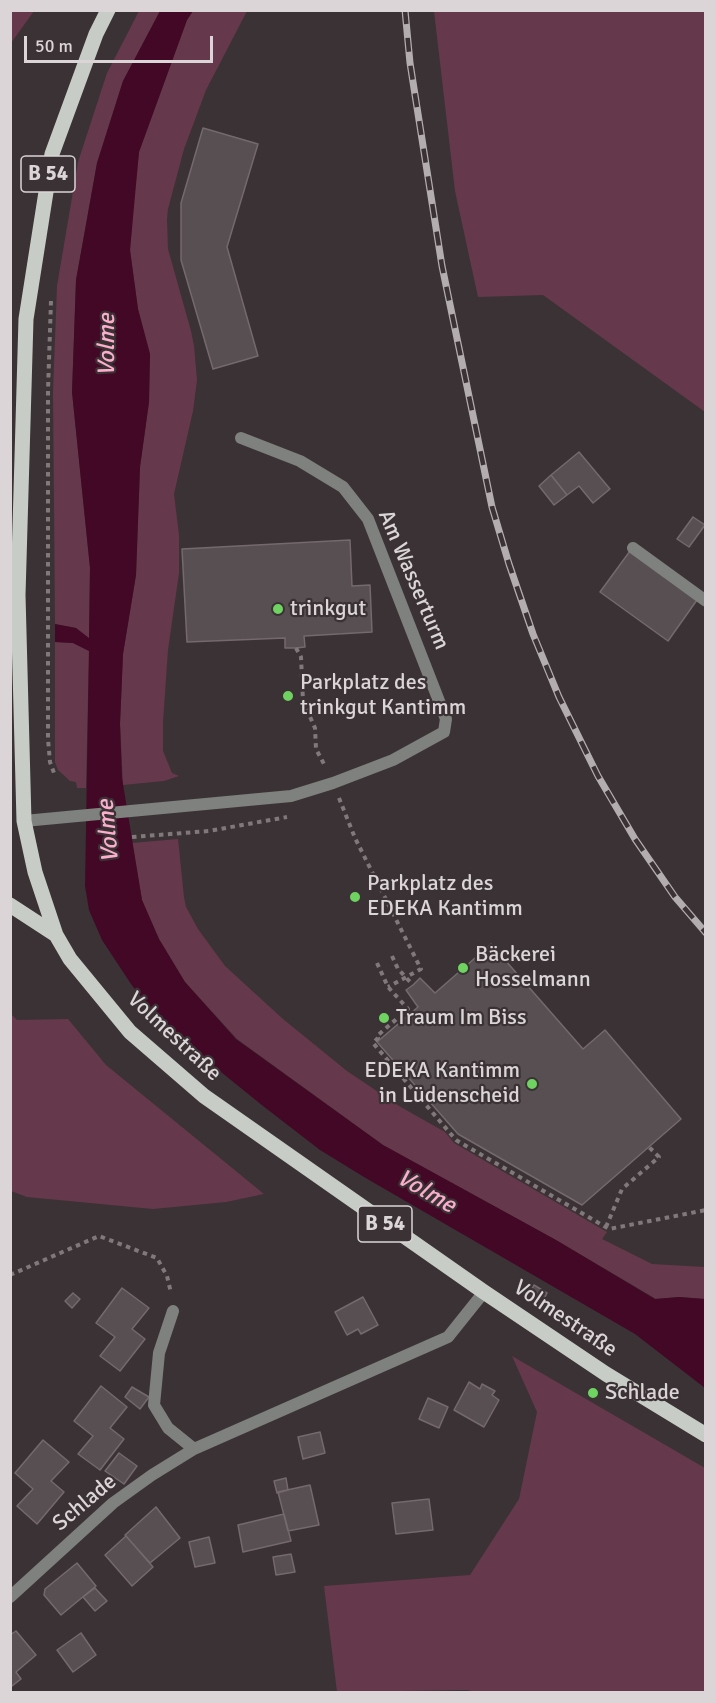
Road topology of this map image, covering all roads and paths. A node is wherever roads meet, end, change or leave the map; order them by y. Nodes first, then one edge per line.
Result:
1 (108, 10) edge
2 (51, 297) dead end
3 (241, 438) dead end
4 (633, 548) dead end
5 (705, 601) edge
6 (19, 642) junction
7 (296, 648) dead end
8 (10, 670) edge
9 (54, 773) dead end
10 (333, 783) junction
11 (290, 816) dead end
12 (17, 821) edge
13 (132, 837) dead end
14 (10, 905) edge
15 (56, 935) junction
16 (392, 956) dead end
17 (376, 963) dead end
18 (406, 977) junction
19 (413, 984) dead end
20 (388, 987) junction
21 (649, 1147) dead end
22 (705, 1210) edge
23 (608, 1228) junction
24 (10, 1275) edge
25 (484, 1292) junction
26 (173, 1311) joint
27 (705, 1435) edge
28 (194, 1449) junction
29 (10, 1597) edge

1 - 6 main road, Volmestraße / B 54
2 - 9 path
3 - 10 street, Am Wasserturm
4 - 5 street
6 - 8 main road
6 - 12 main road, Volmestraße / B 54
7 - 10 path
10 - 12 street, Am Wasserturm
10 - 18 path
11 - 13 path
12 - 15 main road, Volmestraße / B 54
14 - 15 main road
15 - 25 main road, Volmestraße / B 54
16 - 18 path
17 - 20 path
18 - 19 path
18 - 20 path
20 - 23 path
21 - 23 path
22 - 23 path
24 - 26 path
25 - 27 main road, Volmestraße / B 54
25 - 28 street, Schlade
26 - 28 street
28 - 29 street, Schlade

